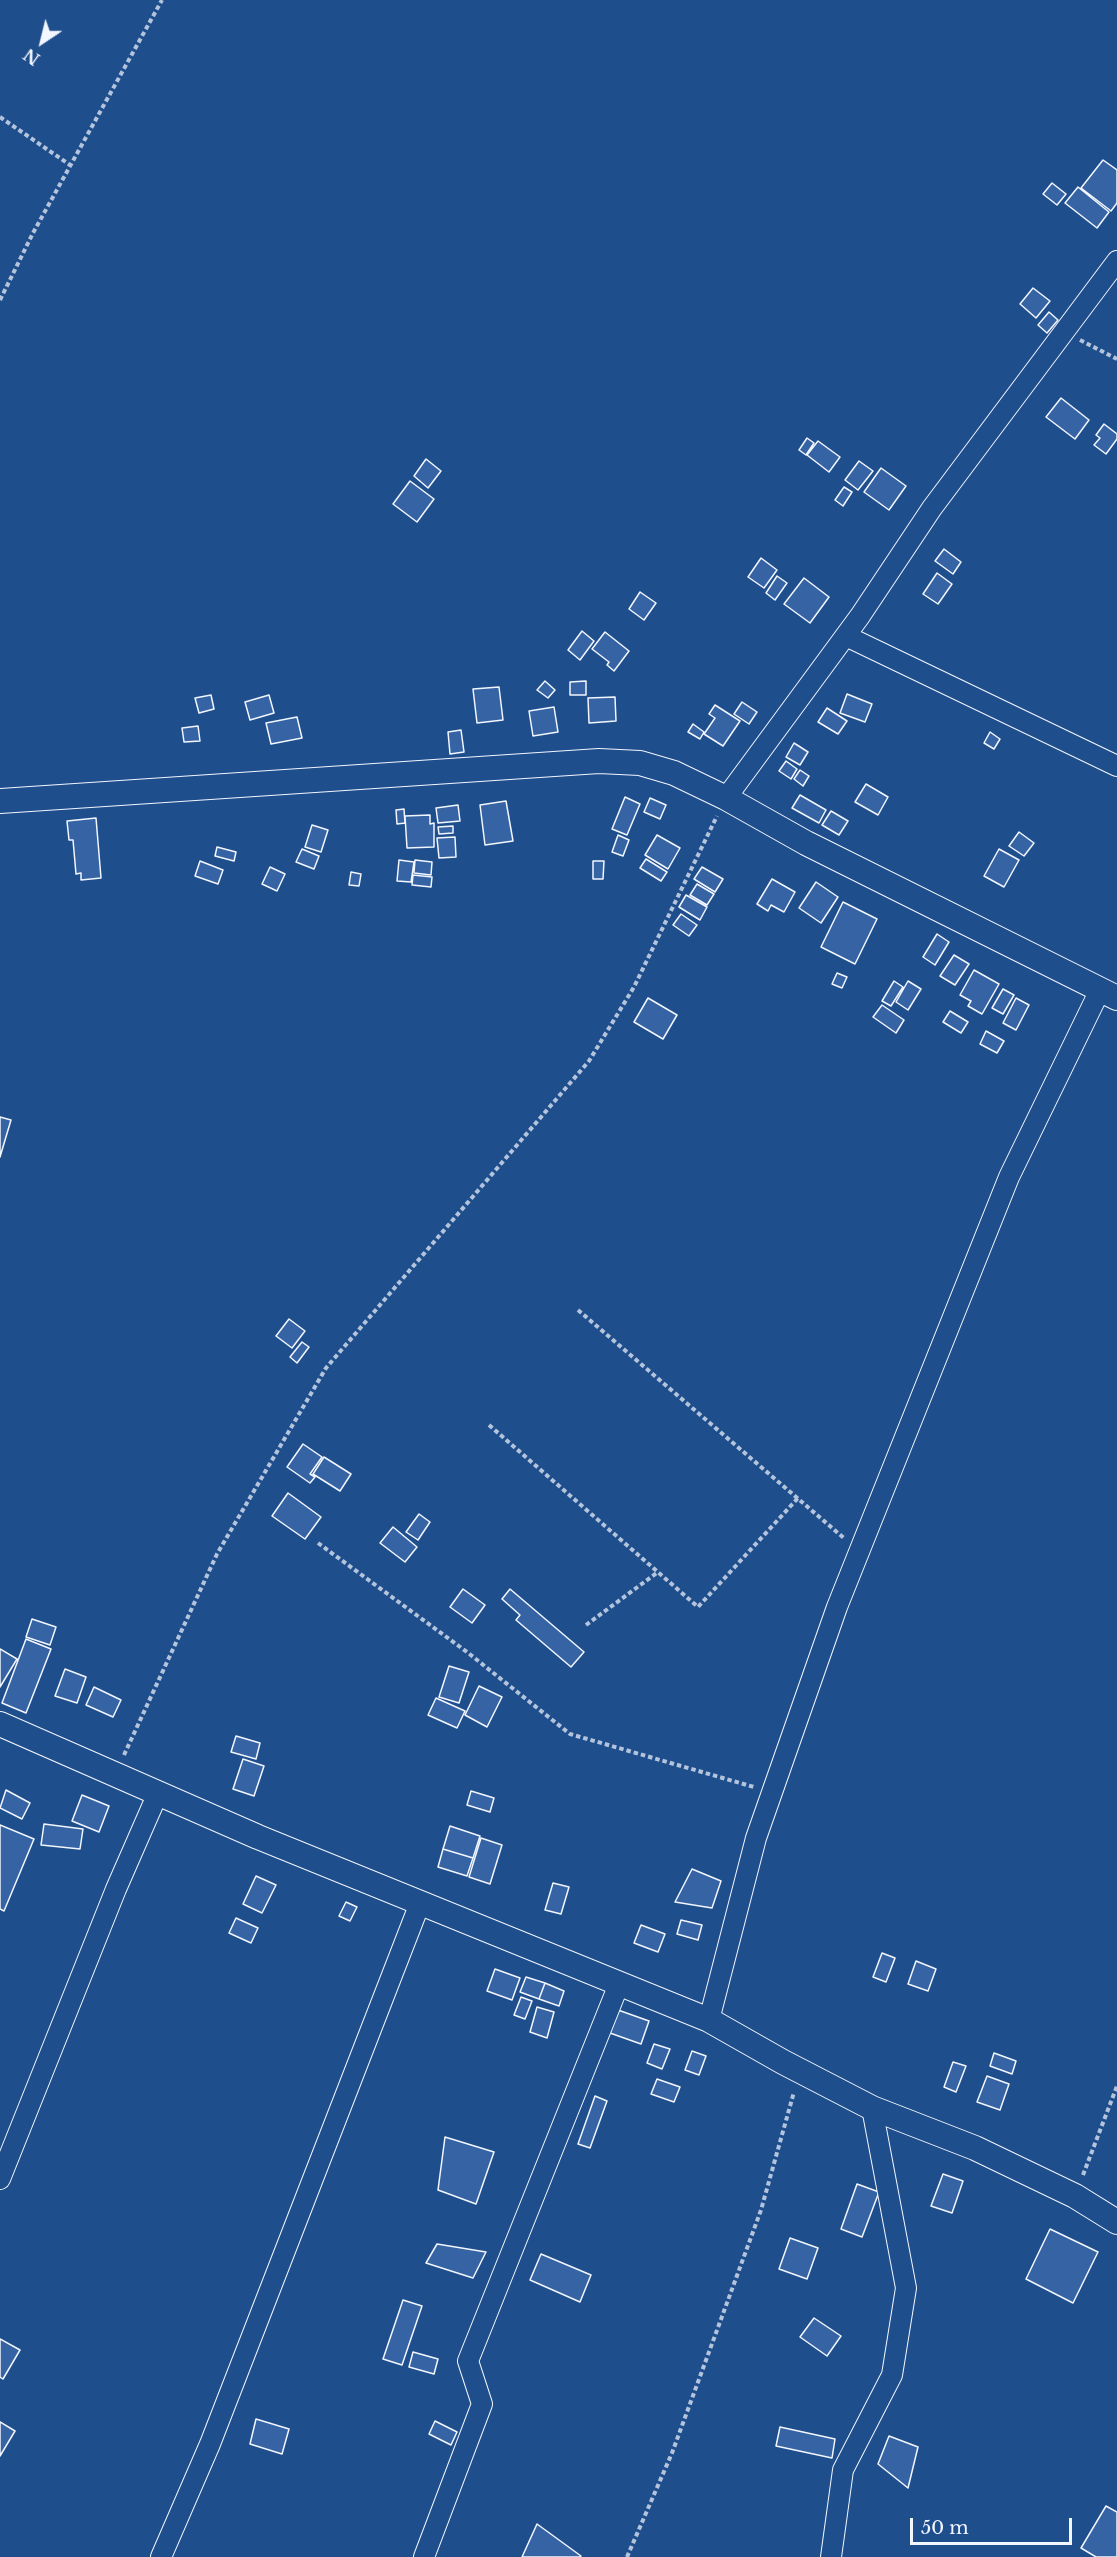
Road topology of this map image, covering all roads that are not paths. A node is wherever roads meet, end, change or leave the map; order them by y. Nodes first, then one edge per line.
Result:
1 (1117, 261) edge
2 (846, 636) junction
3 (1117, 766) edge
4 (726, 798) junction
5 (0, 801) edge
6 (1109, 994) edge
7 (0, 1724) edge
8 (158, 1793) junction
9 (420, 1903) junction
10 (619, 1984) junction
11 (709, 2020) junction
12 (872, 2108) junction
13 (0, 2180) edge
14 (1117, 2222) edge
15 (161, 2557) edge
16 (424, 2557) edge
17 (831, 2557) edge

1 - 2 street
2 - 3 street
2 - 4 street
4 - 5 street
4 - 6 street
6 - 11 street
7 - 8 street
8 - 9 street
8 - 13 street
9 - 10 street
9 - 15 street
10 - 11 street
10 - 16 street
11 - 12 street
12 - 14 street
12 - 17 street

